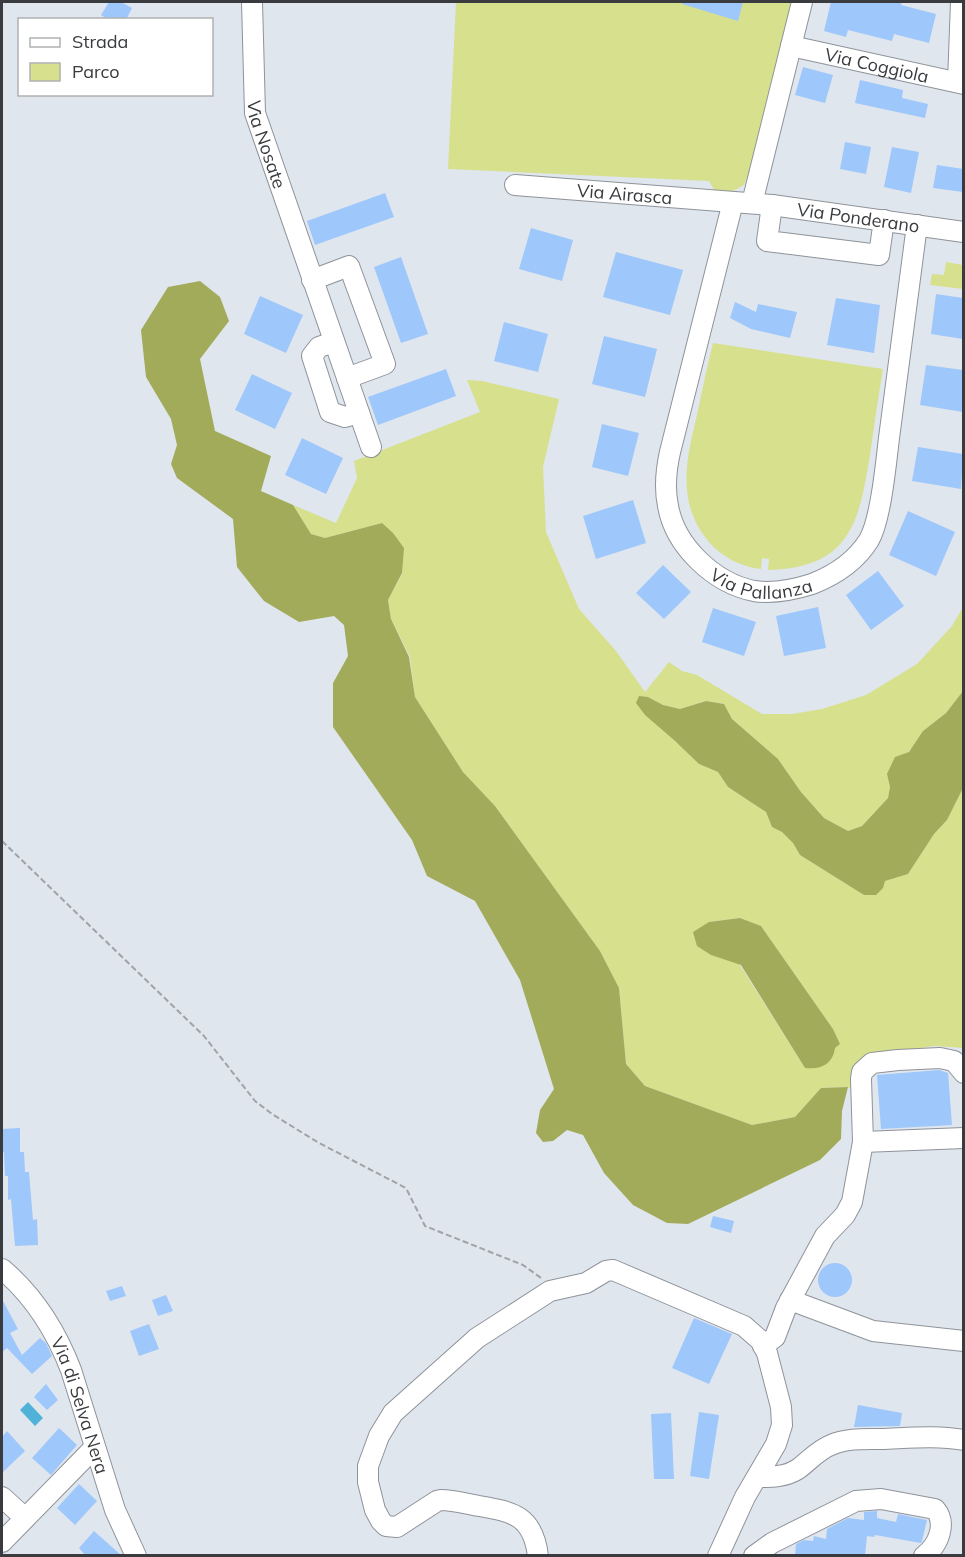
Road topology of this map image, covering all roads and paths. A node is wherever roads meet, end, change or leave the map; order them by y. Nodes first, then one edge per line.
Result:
1 (252, 2) edge
2 (802, 2) edge
3 (961, 2) edge
4 (791, 46) junction
5 (961, 83) edge
6 (515, 185) dead end
7 (742, 203) junction
8 (772, 205) junction
9 (884, 220) junction
10 (916, 225) junction
11 (963, 232) edge
12 (312, 280) junction
13 (334, 342) junction
14 (347, 378) junction
15 (359, 413) junction
16 (371, 447) dead end
17 (2, 841) edge
18 (963, 1073) edge
19 (963, 1138) edge
20 (863, 1142) junction
21 (2, 1269) edge
22 (555, 1289) junction
23 (790, 1300) junction
24 (963, 1341) edge
25 (764, 1346) junction
26 (963, 1440) edge
27 (94, 1448) junction
28 (758, 1477) junction
29 (2, 1497) edge
30 (24, 1518) junction
31 (2, 1542) edge
32 (136, 1556) edge
33 (538, 1556) edge
34 (718, 1556) edge
35 (754, 1556) edge
36 (924, 1556) edge

1 - 12 street, Via Nosate
2 - 4 street
3 - 5 street
4 - 5 street, Via Coggiola
4 - 7 street
6 - 7 street, Via Airasca
7 - 8 street, Via Ponderano
7 - 10 street, Via Pallanza
8 - 9 street, Via Ponderano
8 - 9 street
9 - 10 street, Via Ponderano
10 - 11 street, Via Ponderano
12 - 13 street, Via Nosate
12 - 14 street
13 - 14 street, Via Nosate
13 - 15 street
14 - 15 street, Via Nosate
15 - 16 street, Via Nosate
17 - 22 path
18 - 20 street
19 - 20 street
20 - 23 street
21 - 27 street, Via di Selva Nera
22 - 25 street
22 - 33 street
23 - 24 street
23 - 25 street
25 - 28 street
26 - 28 street
27 - 30 street
27 - 32 street, Via di Selva Nera
28 - 34 street
29 - 30 street
30 - 31 street
35 - 36 street

